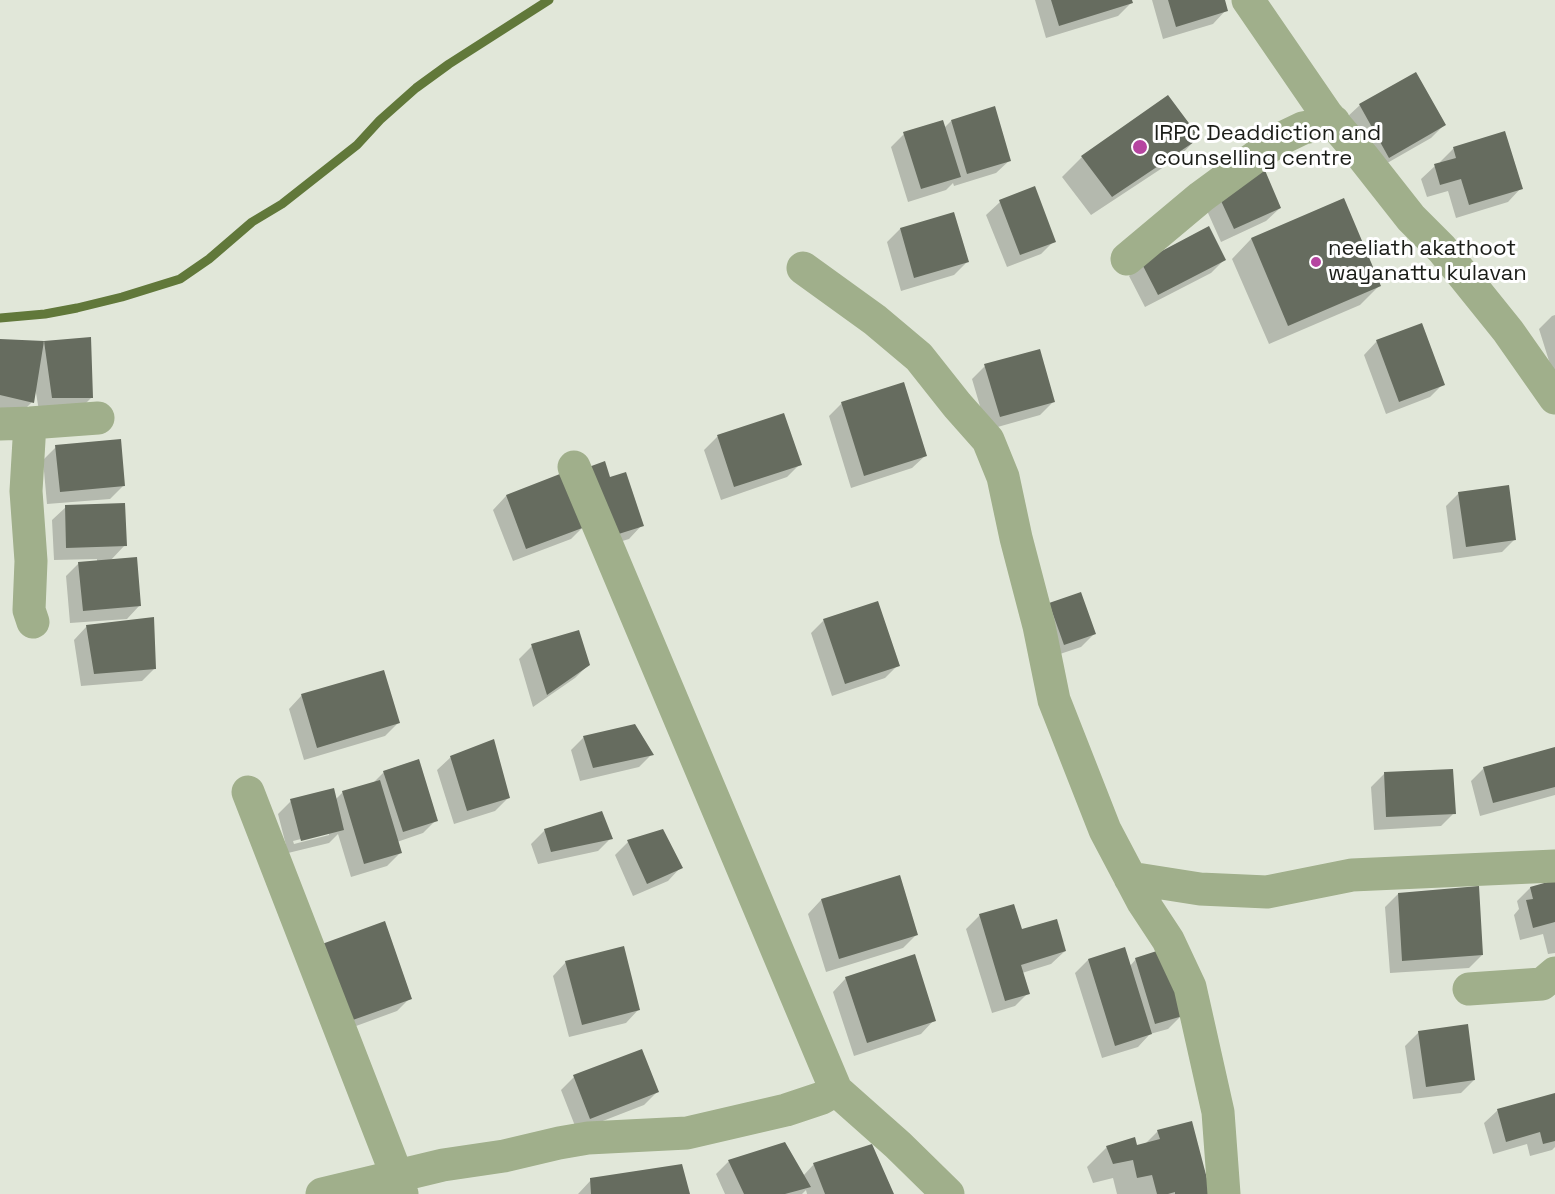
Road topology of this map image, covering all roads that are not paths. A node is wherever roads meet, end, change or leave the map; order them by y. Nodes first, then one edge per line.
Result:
1 (1248, 0) edge
2 (1334, 122) junction
3 (1127, 259) dead end
4 (803, 268) dead end
5 (1555, 398) edge
6 (98, 418) dead end
7 (15, 423) edge
8 (574, 467) dead end
9 (33, 622) dead end
10 (248, 792) dead end
11 (1555, 866) edge
12 (1131, 878) junction
13 (1555, 973) edge
14 (1469, 988) dead end
15 (836, 1090) junction
16 (400, 1185) edge
17 (322, 1194) edge
18 (948, 1194) edge
19 (1224, 1194) edge

1 - 2 street
2 - 3 street
2 - 5 street
4 - 12 street
6 - 7 street
7 - 9 street
8 - 15 street
10 - 16 street
11 - 12 street
12 - 19 street
13 - 14 street
15 - 16 street
15 - 18 street
16 - 17 street

